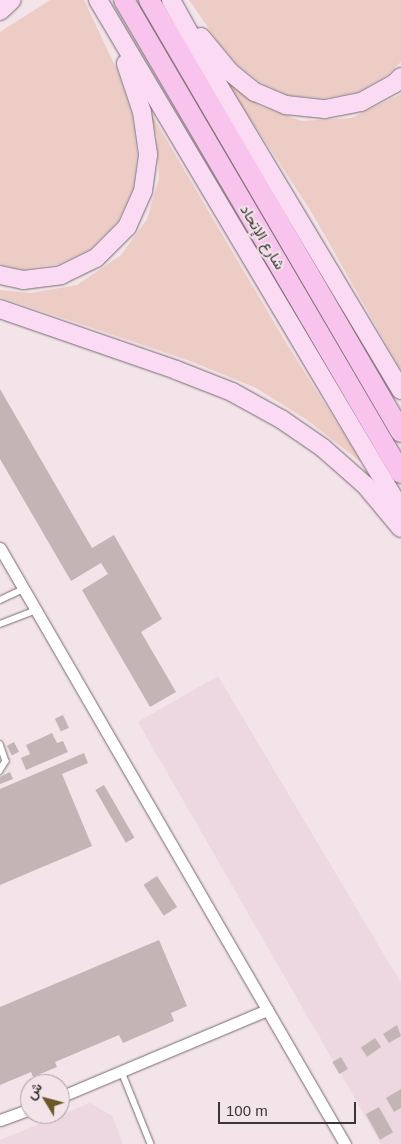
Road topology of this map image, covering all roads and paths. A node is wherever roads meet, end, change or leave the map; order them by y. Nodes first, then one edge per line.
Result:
1 (12, 0) edge
2 (97, 0) edge
3 (124, 0) edge
4 (149, 0) edge
5 (171, 0) edge
6 (176, 0) edge
7 (0, 11) edge
8 (401, 77) edge
9 (0, 275) edge
10 (0, 309) edge
11 (401, 390) edge
12 (401, 432) edge
13 (401, 473) edge
14 (401, 510) edge
15 (401, 528) edge
16 (0, 548) edge
17 (24, 589) junction
18 (0, 600) edge
19 (36, 610) junction
20 (0, 624) edge
21 (0, 744) edge
22 (0, 771) edge
23 (267, 1010) junction
24 (122, 1072) junction
25 (70, 1092) edge
26 (20, 1112) edge
27 (0, 1120) edge
28 (151, 1144) edge
29 (346, 1144) edge

1 - 7 main road
2 - 9 main road
2 - 14 main road
3 - 13 highway, شارع الإتحاد
4 - 12 highway, شارع الإتحاد
5 - 11 main road
6 - 8 main road
10 - 15 main road
16 - 17 street
17 - 18 lane
17 - 19 street
19 - 20 lane
19 - 23 street
21 - 22 lane
23 - 24 street
23 - 29 street
24 - 25 street
24 - 28 lane
26 - 27 street

